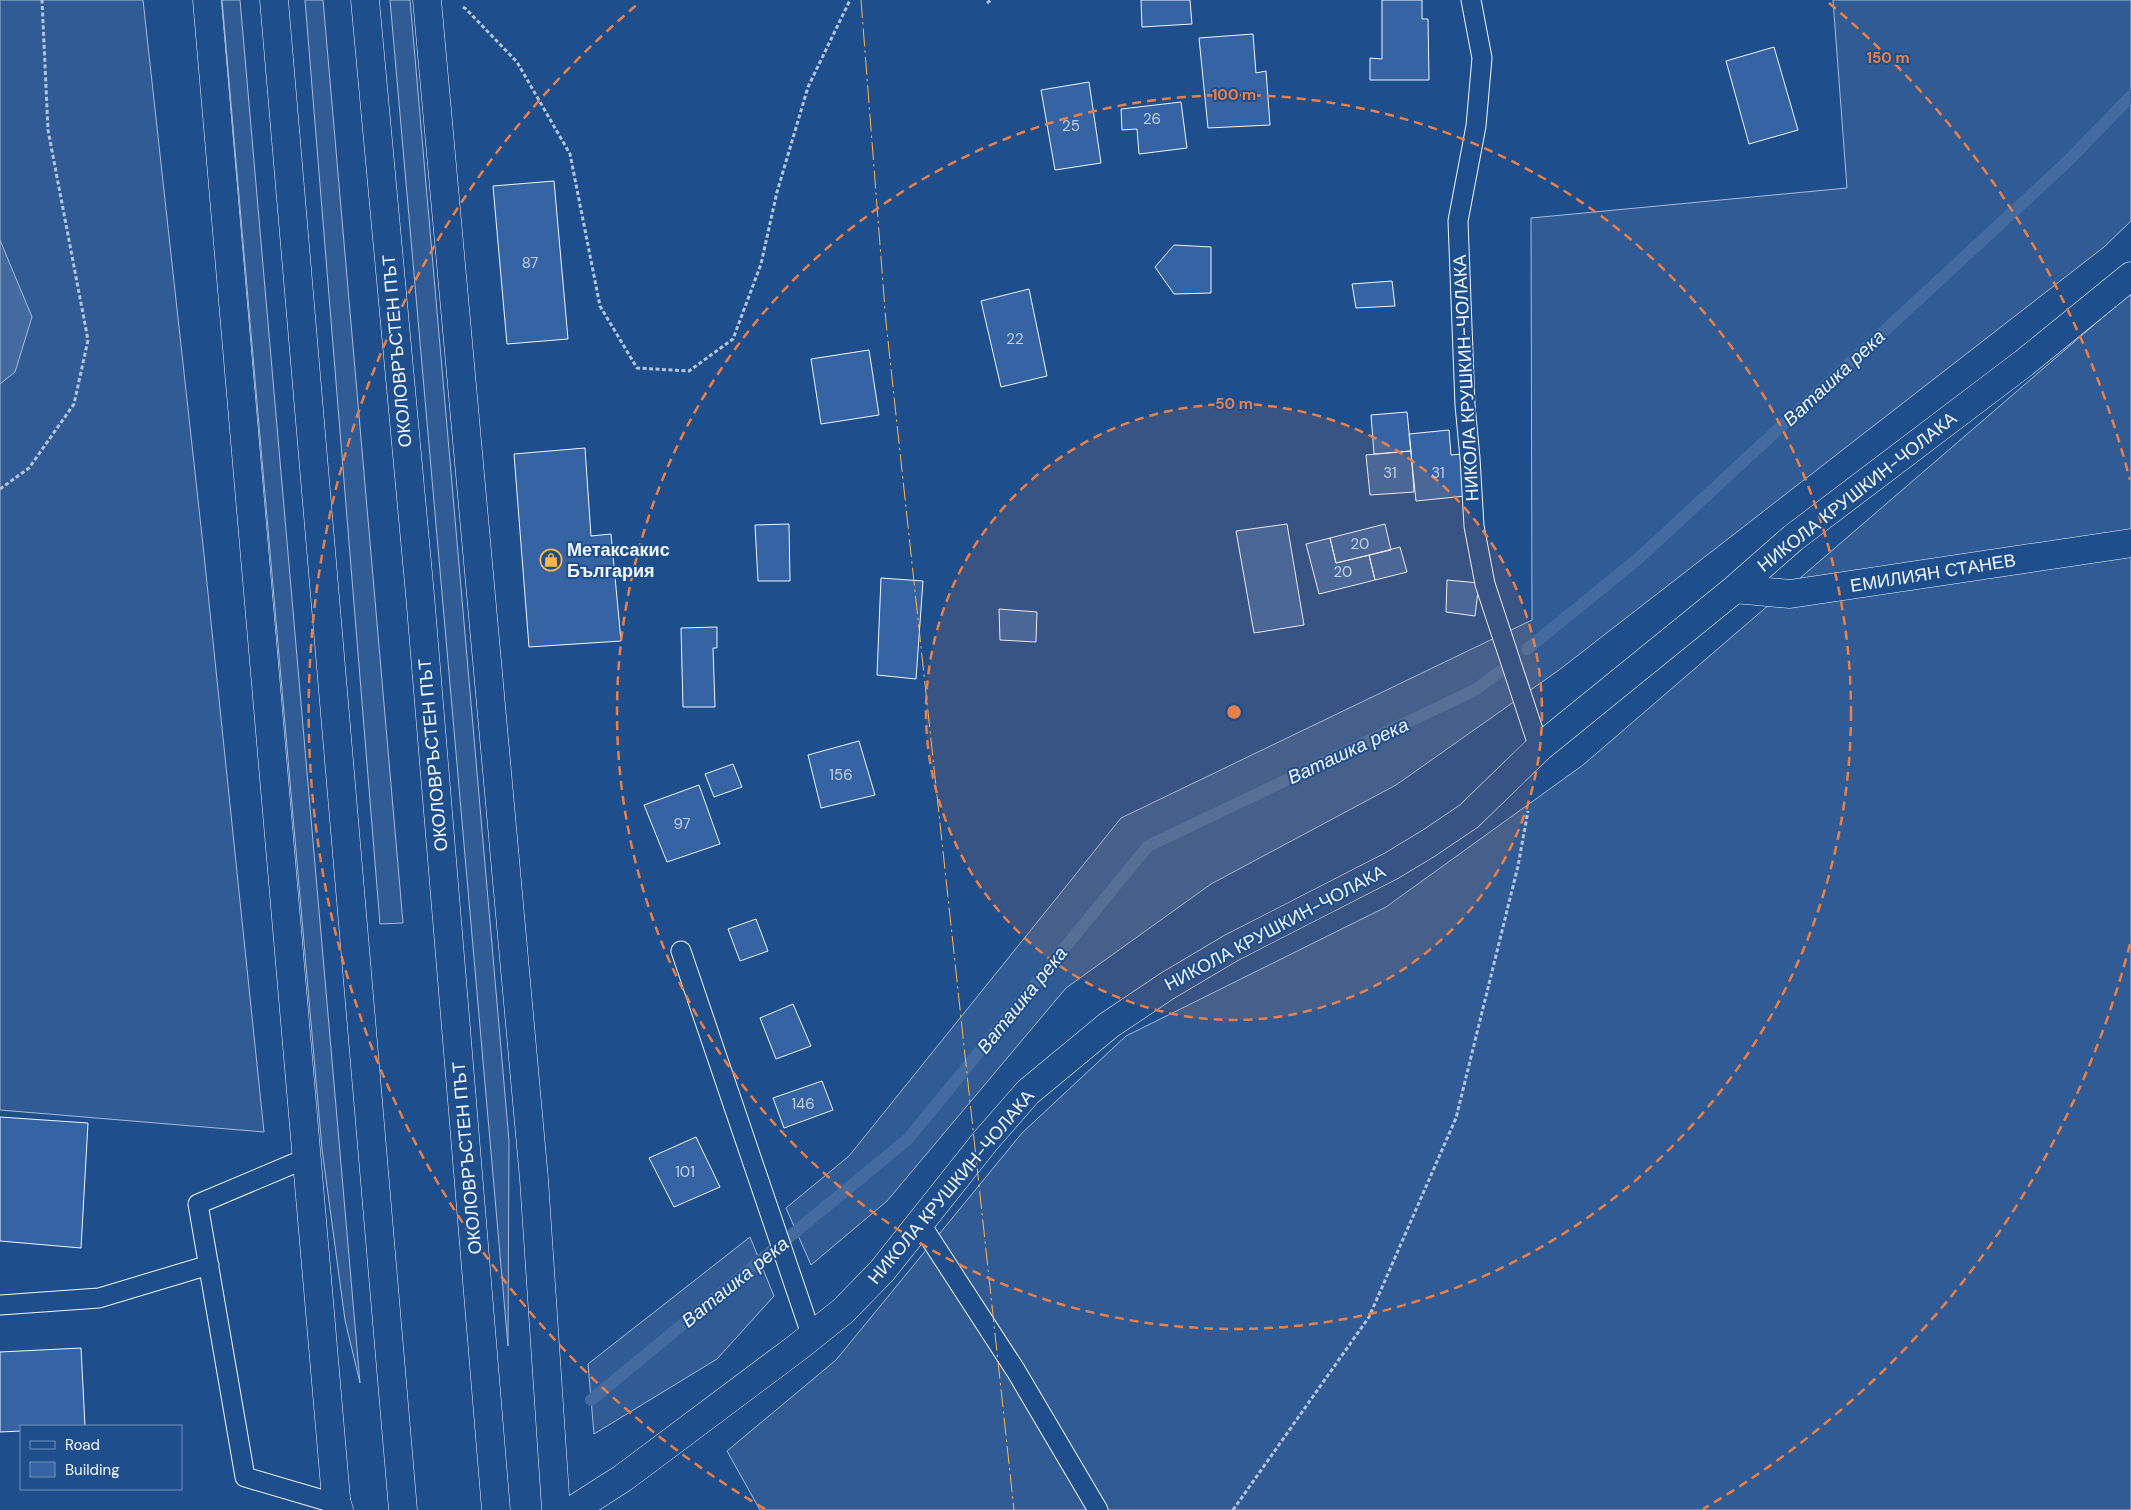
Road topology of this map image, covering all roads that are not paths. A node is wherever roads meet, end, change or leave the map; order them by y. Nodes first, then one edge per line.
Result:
1 (207, 0) edge
2 (274, 0) edge
3 (365, 0) edge
4 (427, 0) edge
5 (1471, 0) edge
6 (2131, 276) edge
7 (2131, 543) edge
8 (1735, 590) junction
9 (1539, 748) junction
10 (680, 951) dead end
11 (307, 1158) junction
12 (920, 1223) junction
13 (209, 1265) junction
14 (0, 1305) edge
15 (812, 1336) junction
16 (338, 1508) edge
17 (403, 1510) edge
18 (496, 1510) edge
19 (556, 1510) edge
20 (572, 1510) edge
21 (1098, 1510) edge

1 - 11 main road
2 - 17 main road
3 - 18 main road, ОКОЛОВРЪСТЕН ПЪТ
4 - 19 main road
5 - 9 lane, НИКОЛА КРУШКИН-ЧОЛАКА
6 - 8 main road, НИКОЛА КРУШКИН-ЧОЛАКА
7 - 8 main road, ЕМИЛИЯН СТАНЕВ
8 - 9 main road, НИКОЛА КРУШКИН-ЧОЛАКА
9 - 12 main road, НИКОЛА КРУШКИН-ЧОЛАКА
10 - 15 lane
11 - 13 lane
11 - 16 main road
12 - 15 main road, НИКОЛА КРУШКИН-ЧОЛАКА
12 - 21 lane
13 - 14 lane
13 - 16 lane
15 - 20 main road, НИКОЛА КРУШКИН-ЧОЛАКА

